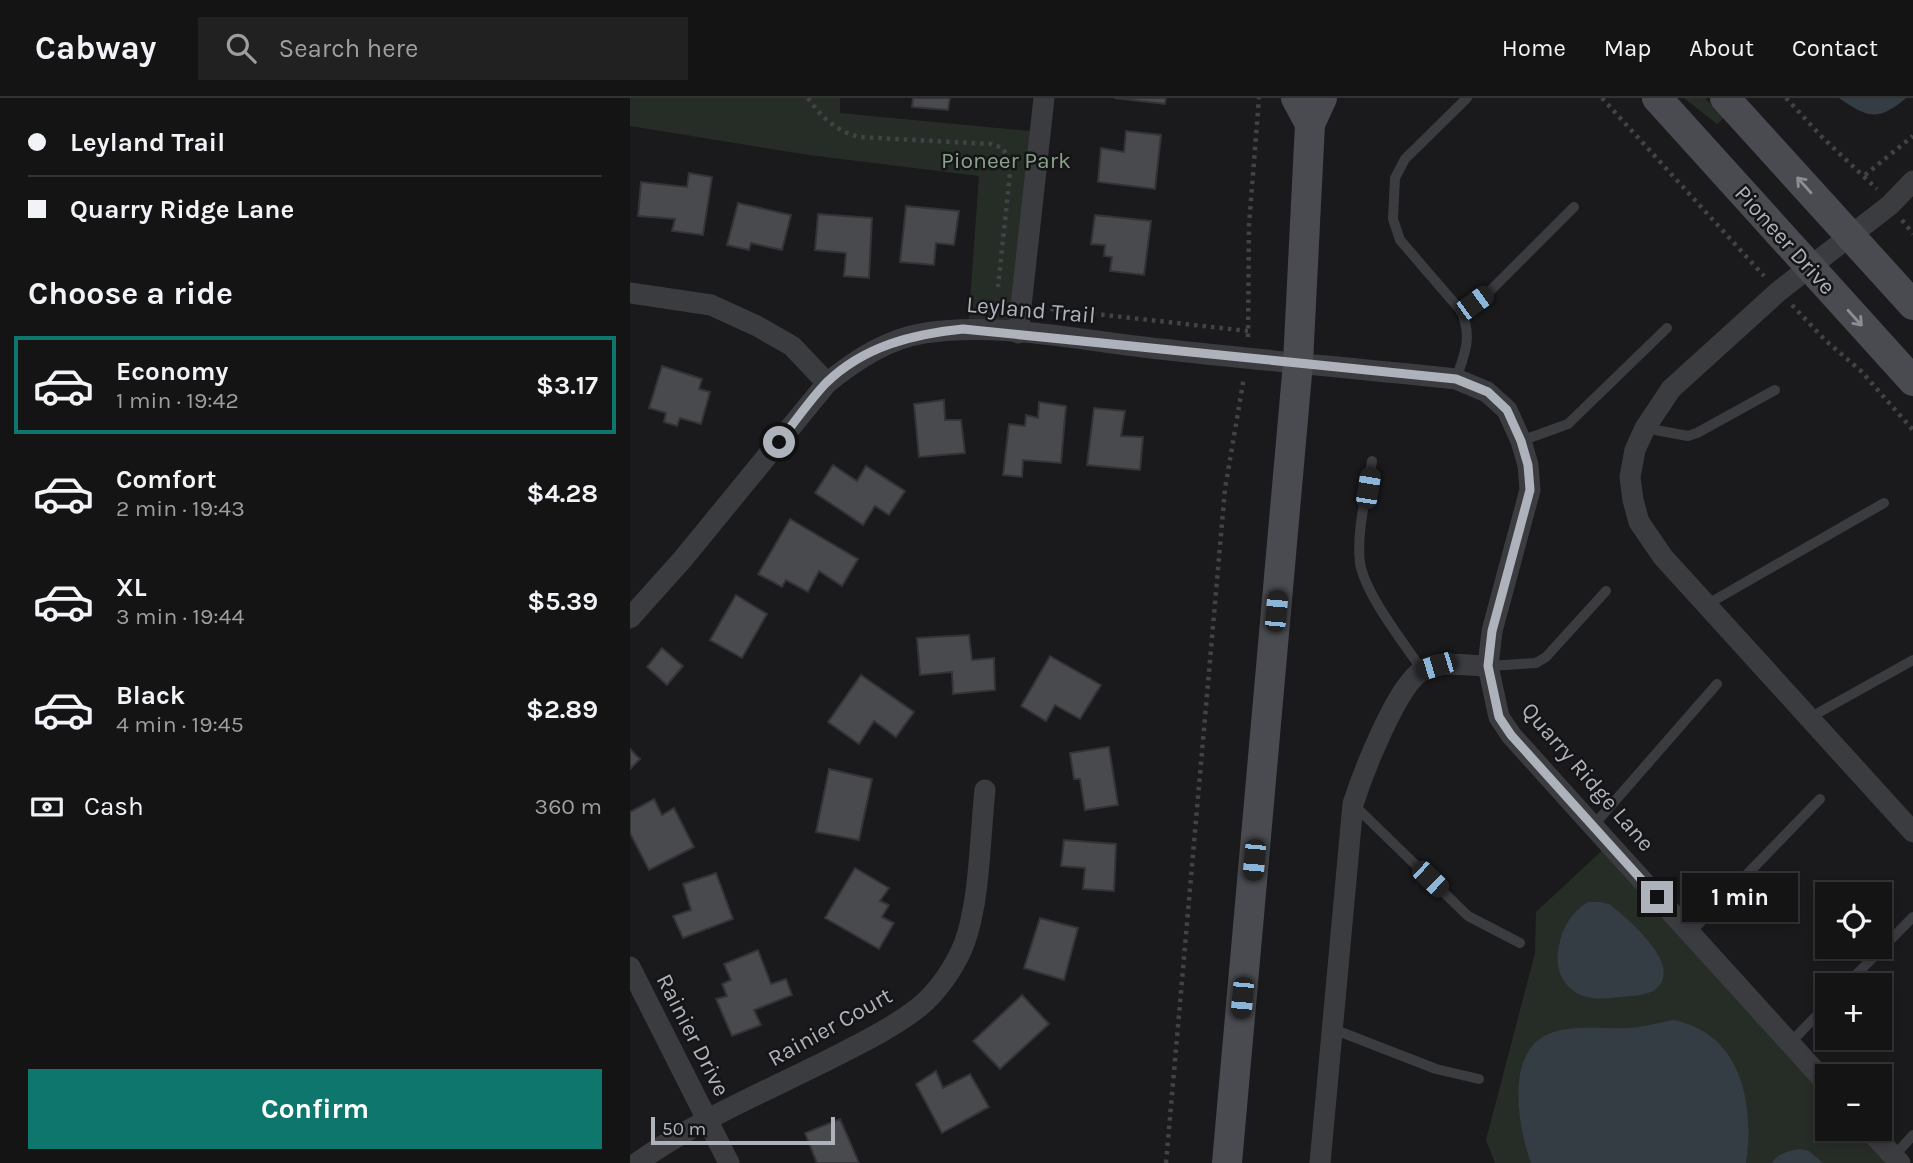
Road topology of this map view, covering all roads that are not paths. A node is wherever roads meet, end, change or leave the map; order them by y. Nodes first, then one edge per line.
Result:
1 (1044, 98) edge
2 (1467, 98) edge
3 (1657, 98) edge
4 (1725, 98) edge
5 (1309, 107) edge
6 (1913, 181) edge
7 (1574, 207) dead end
8 (1850, 236) junction
9 (1809, 268) junction
10 (630, 293) edge
11 (1913, 305) edge
12 (1462, 312) junction
13 (1667, 328) dead end
14 (1018, 333) junction
15 (1298, 363) junction
16 (1456, 379) junction
17 (1913, 382) edge
18 (827, 383) junction
19 (1775, 390) dead end
20 (1645, 428) junction
21 (1521, 441) junction
22 (1372, 461) dead end
23 (1884, 503) dead end
24 (1606, 591) dead end
25 (1706, 605) junction
26 (630, 618) edge
27 (1913, 660) edge
28 (1488, 666) junction
29 (1422, 670) junction
30 (1717, 684) dead end
31 (1809, 718) junction
32 (985, 790) dead end
33 (1820, 799) dead end
34 (1353, 804) junction
35 (1593, 826) junction
36 (1912, 830) edge
37 (1913, 917) edge
38 (1690, 933) junction
39 (1520, 943) dead end
40 (630, 967) edge
41 (1858, 973) edge
42 (1815, 1018) edge
43 (1332, 1029) junction
44 (1790, 1044) junction
45 (1815, 1071) edge
46 (1479, 1079) dead end
47 (707, 1122) junction
48 (1913, 1135) edge
49 (1879, 1141) edge
50 (1897, 1160) edge
51 (637, 1163) edge
52 (729, 1163) edge
53 (1227, 1163) edge
54 (1320, 1163) edge

1 - 14 street
2 - 12 lane
3 - 9 street, Pioneer Drive
8 -> 4 street
5 - 15 street
6 - 8 street
7 - 12 lane
8 - 9 street
8 - 11 street
9 -> 17 street, Pioneer Drive
9 - 20 street
10 - 18 street
12 - 16 lane
13 - 21 lane
14 - 15 street, Leyland Trail
14 - 18 street, Leyland Trail
15 - 16 street, Quarry Ridge Lane
15 - 53 street
16 - 21 street, Quarry Ridge Lane
18 - 26 street, Leyland Trail
19 - 20 lane
20 - 25 street
21 - 28 street, Quarry Ridge Lane
22 - 29 lane
23 - 25 lane
24 - 28 lane
25 - 31 street
27 - 31 lane
28 - 29 street
28 - 35 street, Quarry Ridge Lane
29 - 34 street
30 - 35 lane
31 - 36 street
32 - 47 street, Rainier Court
33 - 38 lane
34 - 39 lane
34 - 43 street
35 - 38 street, Quarry Ridge Lane
37 - 41 lane
38 - 44 street, Quarry Ridge Lane
40 - 47 street, Rainier Drive
42 - 44 lane
43 - 46 lane
43 - 54 street
44 - 45 street, Quarry Ridge Lane
47 - 51 street, Rainier Court
47 - 52 street, Rainier Drive
48 - 50 lane
49 - 50 street

